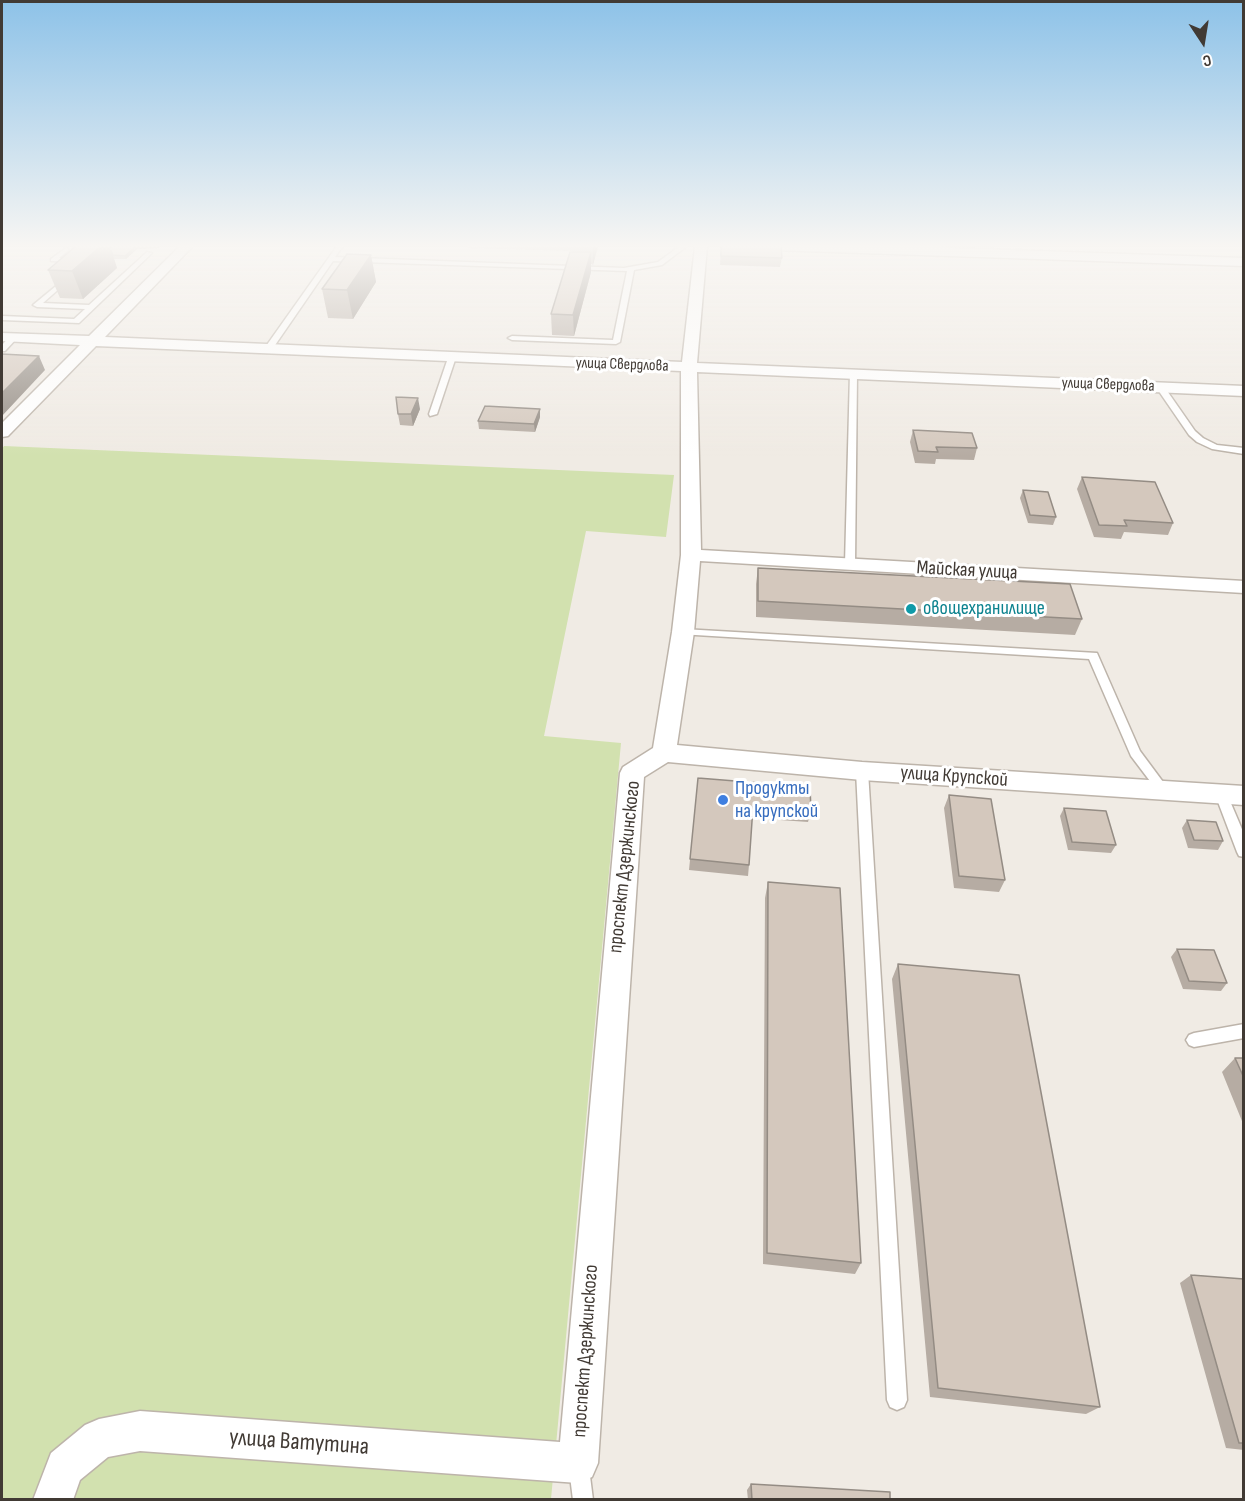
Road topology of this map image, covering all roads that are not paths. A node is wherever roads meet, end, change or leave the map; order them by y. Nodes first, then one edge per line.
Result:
1 (81, 316) edge
2 (117, 316) edge
3 (291, 316) edge
4 (621, 316) edge
5 (692, 316) edge
6 (2, 318) edge
7 (8, 337) edge
8 (512, 338) dead end
9 (92, 341) junction
10 (2, 349) edge
11 (268, 349) junction
12 (452, 357) junction
13 (690, 368) junction
14 (853, 374) junction
15 (1160, 387) junction
16 (1244, 391) edge
17 (433, 414) dead end
18 (2, 432) edge
19 (1244, 451) edge
20 (691, 555) junction
21 (850, 564) junction
22 (1244, 587) edge
23 (683, 632) junction
24 (664, 753) junction
25 (862, 771) junction
26 (1164, 790) junction
27 (1232, 795) edge
28 (1244, 852) edge
29 (1244, 1030) edge
30 (1194, 1040) dead end
31 (897, 1400) dead end
32 (581, 1482) edge
33 (53, 1500) edge

1 - 6 lane
2 - 9 street
3 - 11 lane
4 - 8 lane
5 - 13 street
7 - 9 street, улица Свердлова
7 - 10 lane
9 - 11 street, улица Свердлова
9 - 18 street
11 - 12 street, улица Свердлова
12 - 13 street, улица Свердлова
12 - 17 lane
13 - 14 street, улица Свердлова
13 - 20 street
14 - 15 street, улица Свердлова
14 - 21 lane
15 - 16 street, улица Свердлова
15 - 19 lane
20 - 21 street, Майская улица
20 - 23 street
21 - 22 street, Майская улица
23 - 24 street
23 - 26 lane
24 - 25 street, улица Крупской
24 - 32 street, проспект Дзержинского
25 - 26 street, улица Крупской
25 - 31 lane
26 - 27 street, улица Крупской
27 - 28 lane
29 - 30 lane
32 - 33 street, улица Ватутина

